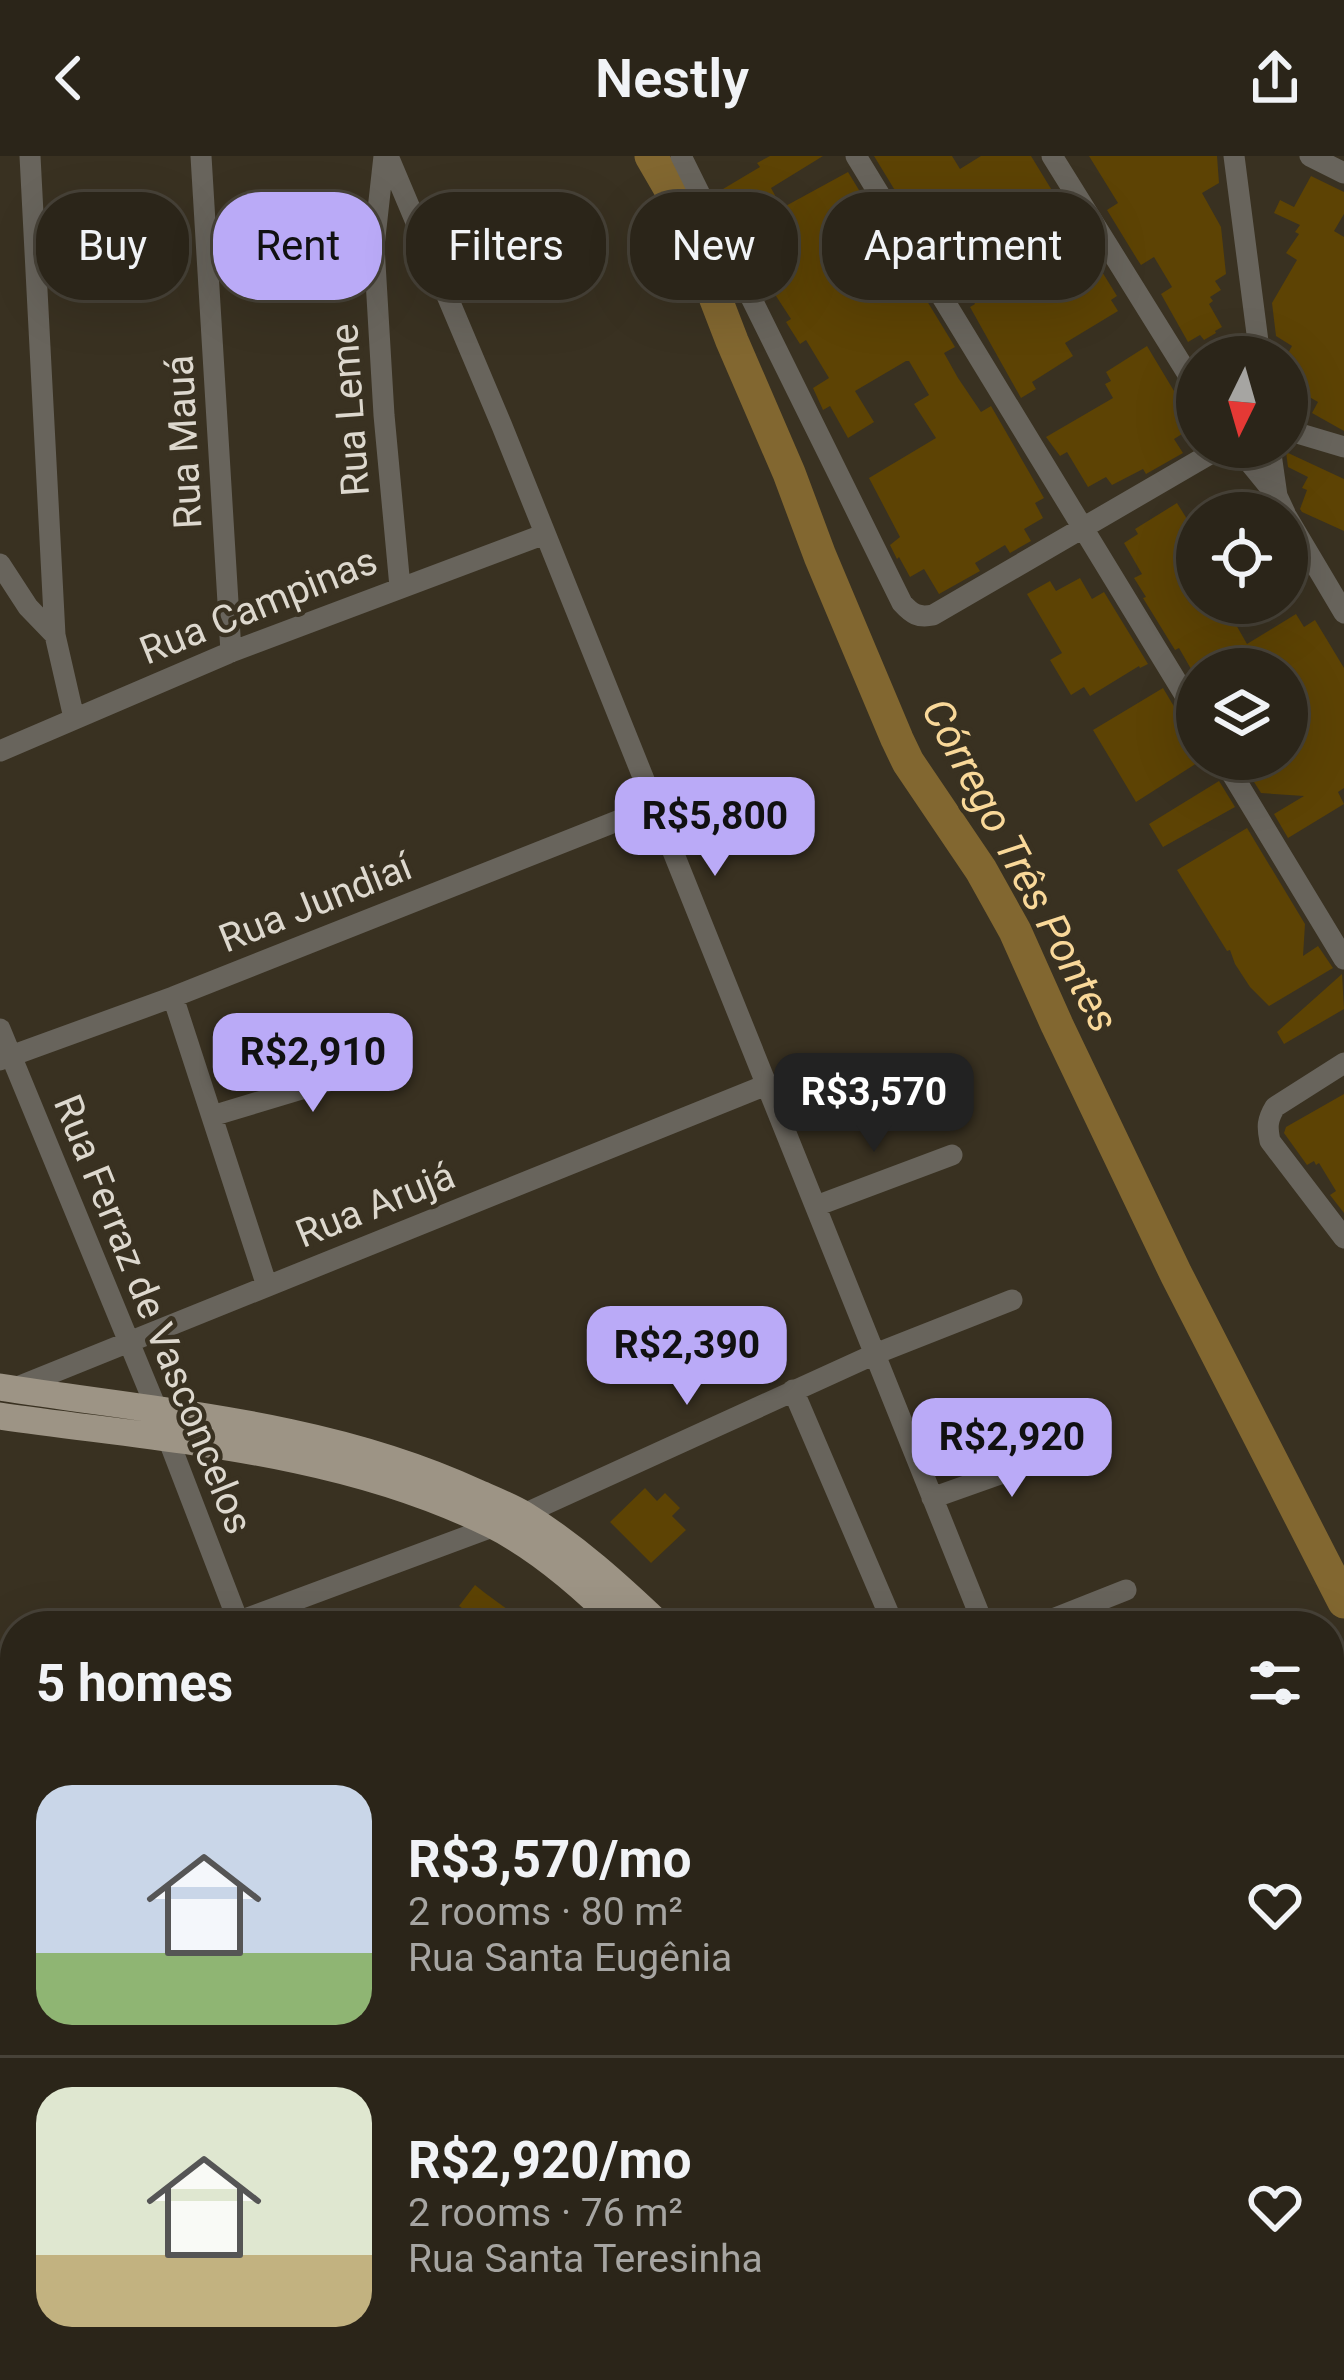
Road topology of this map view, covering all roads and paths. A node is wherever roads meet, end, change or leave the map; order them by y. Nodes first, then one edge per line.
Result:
1 (30, 156) edge
2 (201, 156) edge
3 (386, 156) edge
4 (681, 156) edge
5 (856, 156) edge
6 (1052, 156) edge
7 (1234, 156) edge
8 (1310, 156) edge
9 (1344, 173) edge
10 (1257, 336) edge
11 (1176, 354) edge
12 (1308, 435) edge
13 (1344, 447) edge
14 (1186, 468) edge
15 (1253, 468) edge
16 (1271, 492) edge
17 (1084, 528) junction
18 (545, 534) junction
19 (1308, 551) edge
20 (0, 564) edge
21 (400, 587) junction
22 (1344, 614) edge
23 (55, 635) junction
24 (231, 652) junction
25 (1176, 680) edge
26 (74, 718) junction
27 (0, 751) edge
28 (1236, 780) edge
29 (655, 806) junction
30 (1344, 959) edge
31 (173, 997) junction
32 (0, 1029) edge
33 (5, 1058) edge
34 (398, 1060) dead end
35 (1344, 1063) edge
36 (766, 1085) junction
37 (212, 1116) junction
38 (952, 1155) dead end
39 (816, 1206) junction
40 (1344, 1238) edge
41 (267, 1286) junction
42 (1012, 1300) dead end
43 (128, 1342) junction
44 (874, 1354) junction
45 (6, 1388) edge
46 (793, 1390) junction
47 (157, 1410) junction
48 (0, 1416) edge
49 (167, 1438) junction
50 (1073, 1448) dead end
51 (932, 1498) junction
52 (524, 1514) junction
53 (495, 1526) junction
54 (1126, 1590) dead end
55 (229, 1611) edge
56 (269, 1611) edge
57 (607, 1611) edge
58 (645, 1611) edge
59 (887, 1611) edge
60 (978, 1611) edge
61 (1073, 1611) edge

1 - 23 street
2 - 24 street, Rua Mauá
3 - 18 street
3 - 21 street, Rua Leme
4 - 17 street
5 - 17 street
6 - 11 street
7 - 10 street
8 - 9 street
12 - 13 street
14 - 17 street
15 - 16 street
17 - 25 street
18 - 21 street, Rua Campinas
18 - 29 street
19 - 22 street
20 - 23 street
21 - 24 street, Rua Campinas
23 - 26 street
24 - 26 street, Rua Campinas
26 - 27 street, Rua Campinas
28 - 30 street
29 - 31 street, Rua Jundiaí
29 - 36 street
31 - 33 street, Rua Jundiaí
31 - 37 street
32 - 33 street, Rua Ferraz de Vasconcelos
33 - 43 street, Rua Ferraz de Vasconcelos
34 - 37 street
35 - 40 street
36 - 39 street
36 - 41 street, Rua Arujá
37 - 41 street
38 - 39 street
39 - 44 street
41 - 43 street, Rua Arujá
42 - 44 street
43 - 45 street, Rua Arujá
43 - 47 street, Rua Ferraz de Vasconcelos
44 - 46 street
44 - 51 street
45 - 47 main road
46 - 52 street
46 - 59 street
47 - 49 street, Rua Ferraz de Vasconcelos
47 - 52 main road
48 - 49 main road
49 - 53 main road
49 - 55 street, Rua Ferraz de Vasconcelos
50 - 51 street
51 - 60 street
52 - 58 main road
53 - 56 street
53 - 57 main road
54 - 61 street

